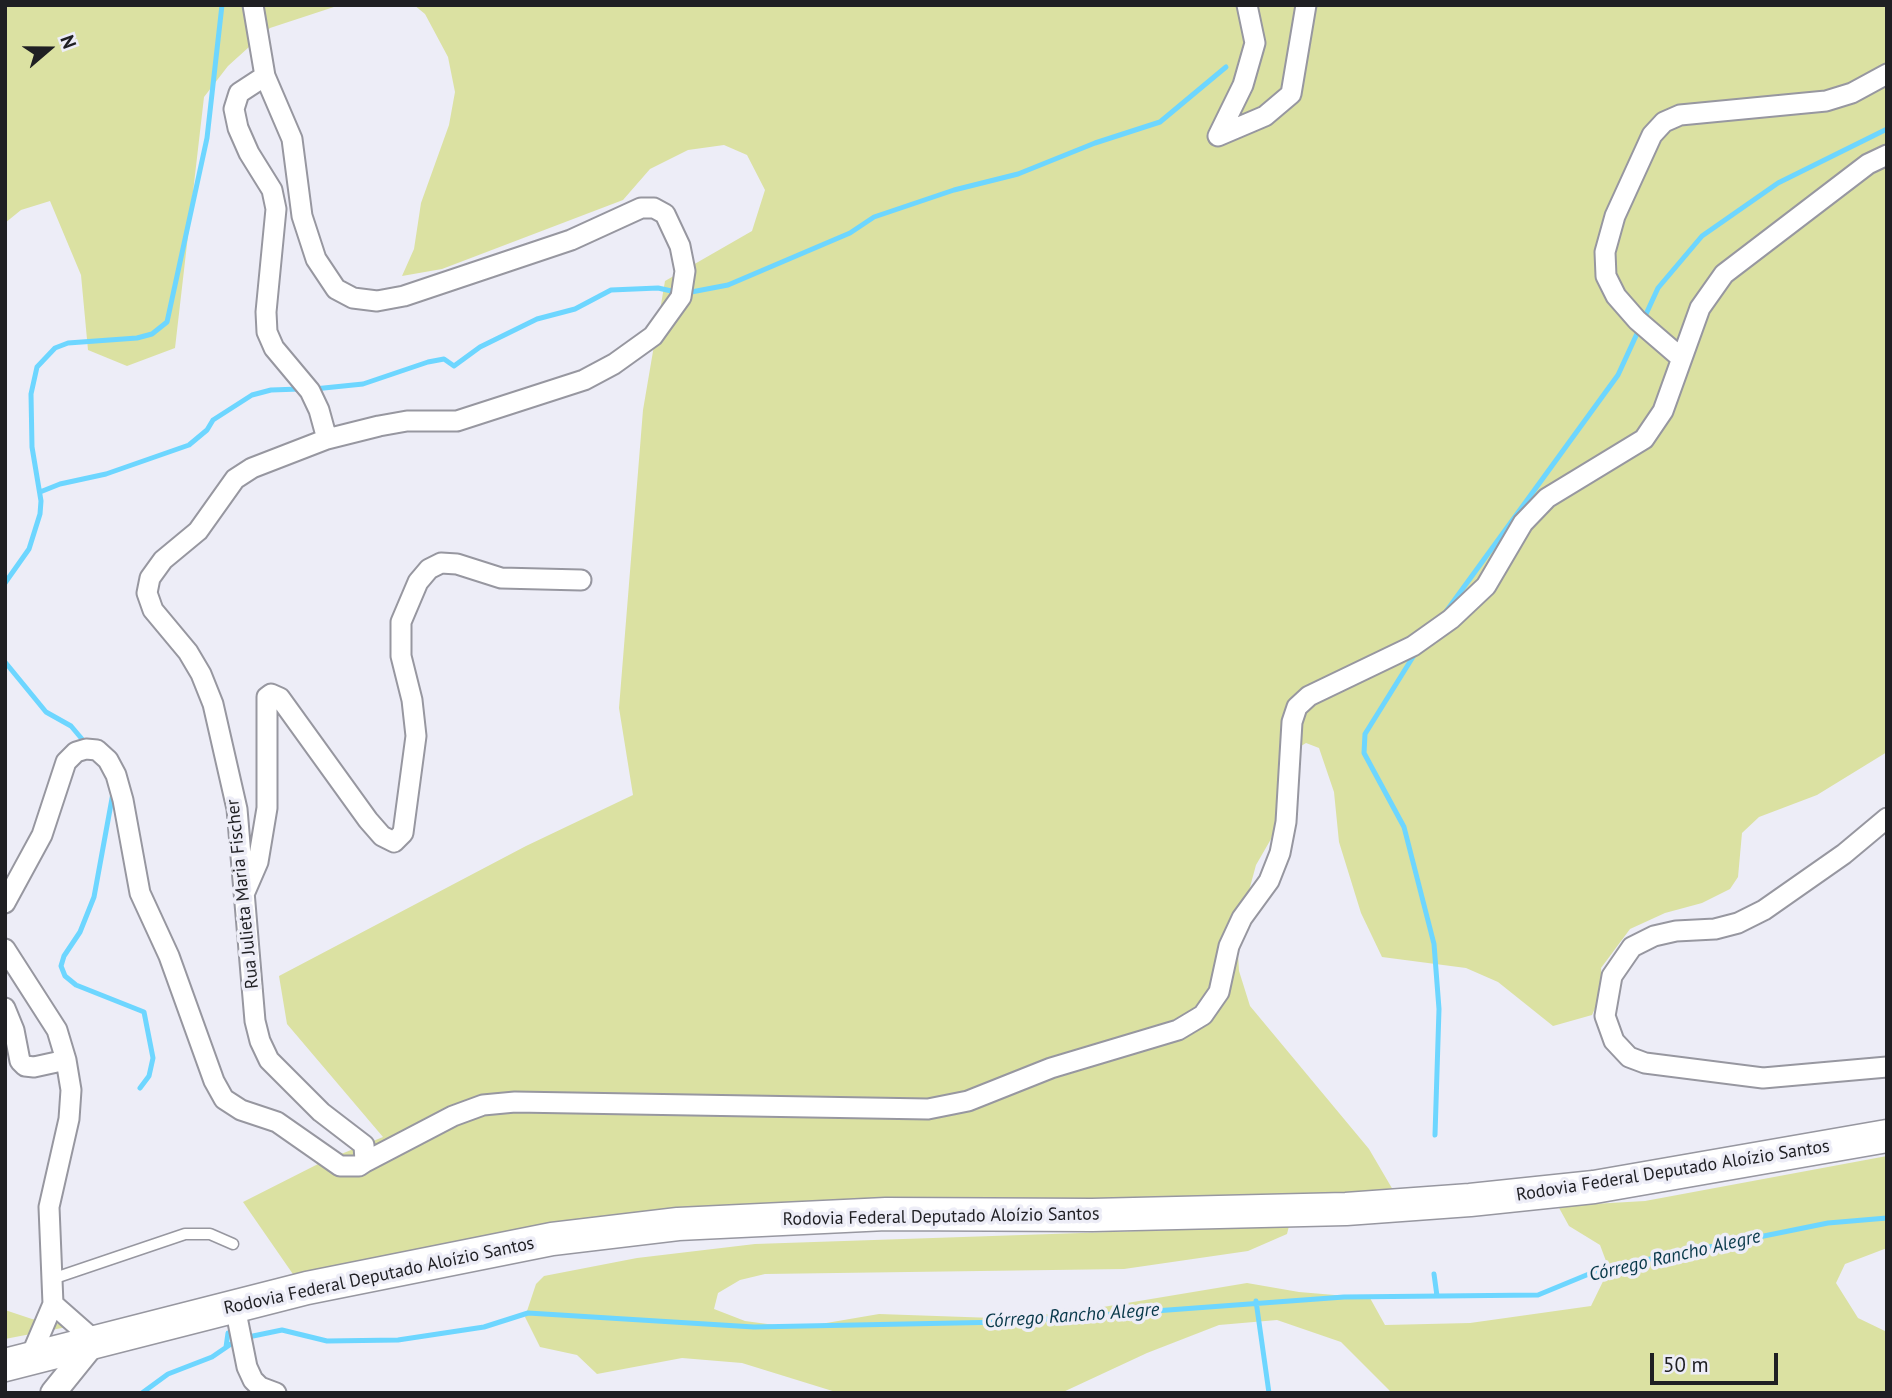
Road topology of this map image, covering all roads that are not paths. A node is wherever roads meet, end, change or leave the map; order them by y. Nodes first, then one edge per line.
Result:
1 (253, 5) edge
2 (1247, 5) edge
3 (1306, 5) edge
4 (1887, 74) edge
5 (265, 76) junction
6 (1887, 155) edge
7 (1680, 357) junction
8 (327, 439) junction
9 (581, 580) dead end
10 (1887, 818) edge
11 (243, 896) junction
12 (5, 902) edge
13 (5, 948) edge
14 (5, 1008) edge
15 (66, 1060) junction
16 (1887, 1067) edge
17 (1887, 1136) edge
18 (365, 1161) junction
19 (233, 1244) dead end
20 (51, 1279) junction
21 (53, 1304) junction
22 (235, 1307) junction
23 (95, 1341) junction
24 (17, 1362) edge
25 (53, 1393) edge
26 (276, 1393) edge

1 - 5 street
2 - 3 street
4 - 7 street
5 - 8 street
5 - 8 street
6 - 7 street
7 - 18 street
8 - 11 street, Rua Julieta Maria Fischer
9 - 11 street
10 - 16 street
11 - 18 street, Rua Julieta Maria Fischer
12 - 18 street
13 - 15 street
14 - 15 street
15 - 20 street
17 - 22 highway, Rodovia Federal Deputado Aloízio Santos
19 - 20 lane
20 - 21 street
21 - 23 street
21 - 24 street
22 - 23 highway, Rodovia Federal Deputado Aloízio Santos
22 - 26 street
23 - 24 highway, Rodovia Federal Deputado Aloízio Santos
23 - 25 street

